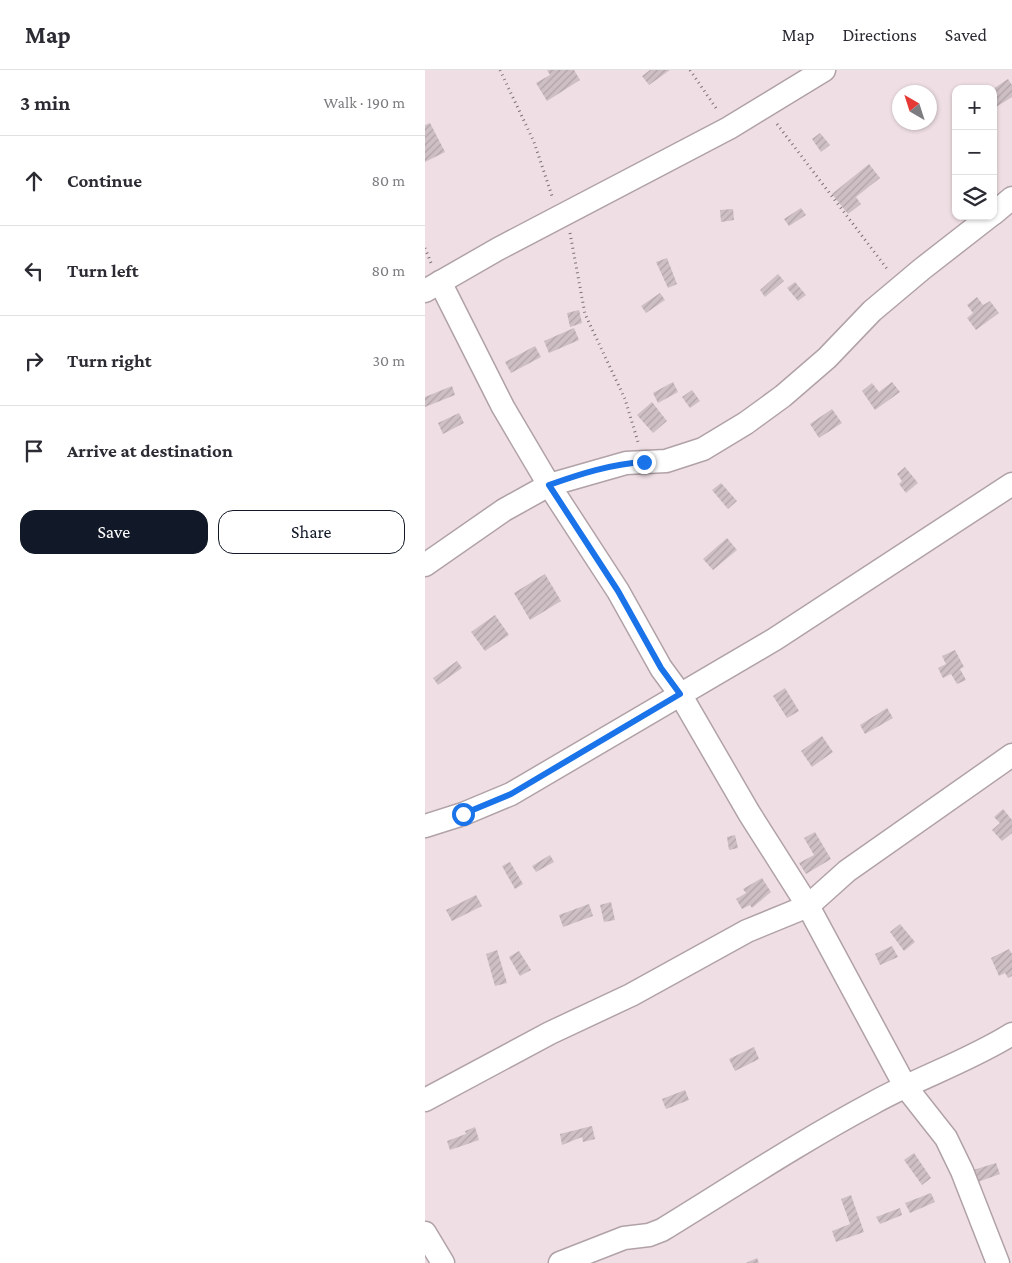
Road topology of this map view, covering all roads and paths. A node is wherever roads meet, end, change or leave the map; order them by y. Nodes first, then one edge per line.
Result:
1 (500, 70) edge
2 (690, 70) edge
3 (824, 70) edge
4 (765, 107) junction
5 (729, 128) junction
6 (1012, 198) edge
7 (997, 211) edge
8 (563, 216) junction
9 (986, 220) edge
10 (433, 286) edge
11 (901, 287) junction
12 (644, 462) junction
13 (1012, 484) edge
14 (549, 485) junction
15 (425, 566) edge
16 (680, 694) junction
17 (1012, 756) edge
18 (425, 826) edge
19 (809, 906) junction
20 (1012, 1034) edge
21 (905, 1086) junction
22 (425, 1100) edge
23 (425, 1233) edge
24 (443, 1263) edge
25 (560, 1263) edge
26 (998, 1263) edge

1 - 8 path
2 - 5 path
3 - 4 street
4 - 5 street
4 - 11 path
5 - 8 street
6 - 7 street
8 - 10 street
8 - 12 path
9 - 11 street
10 - 14 street
11 - 12 street
12 - 14 street
13 - 16 street
14 - 15 street
14 - 16 street
16 - 18 street
16 - 19 street
17 - 19 street
19 - 21 street
19 - 22 street
20 - 21 street
21 - 25 street
21 - 26 street
23 - 24 street

